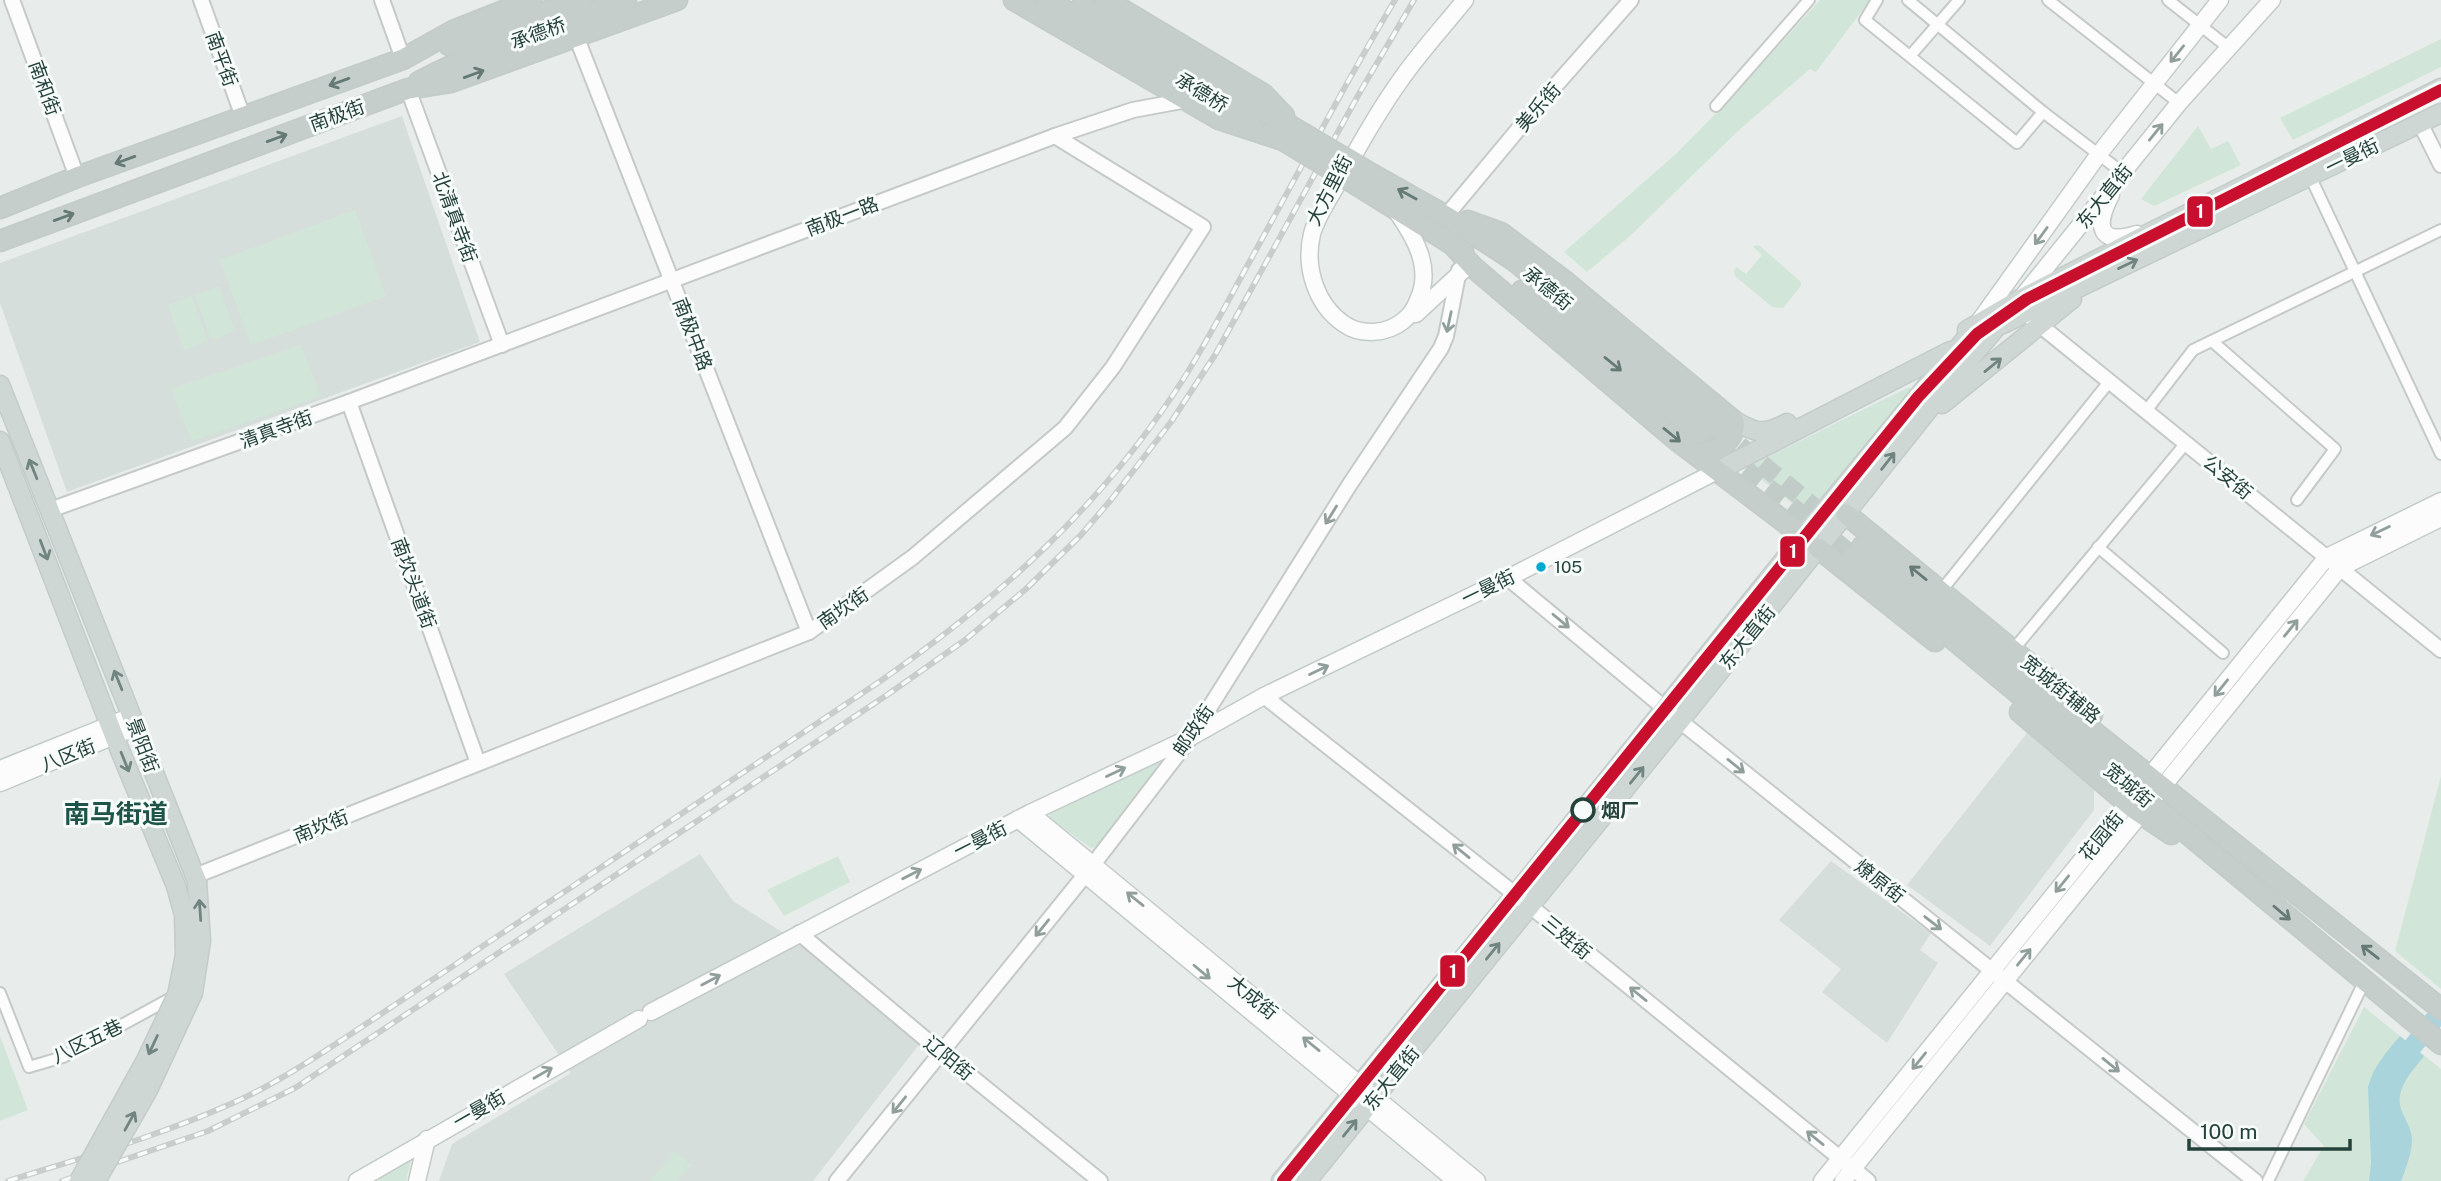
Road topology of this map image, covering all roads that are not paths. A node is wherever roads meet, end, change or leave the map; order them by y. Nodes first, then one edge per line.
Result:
1 (12, 0) edge
2 (201, 0) edge
3 (382, 0) edge
4 (531, 0) edge
5 (580, 0) edge
6 (626, 0) edge
7 (677, 0) edge
8 (1014, 0) edge
9 (1047, 0) edge
10 (1072, 0) edge
11 (1106, 0) edge
12 (1458, 0) edge
13 (1465, 0) edge
14 (1631, 0) edge
15 (1810, 0) edge
16 (1877, 0) edge
17 (1908, 0) edge
18 (1959, 0) edge
19 (2048, 0) edge
20 (2168, 0) edge
21 (2220, 0) edge
22 (2273, 0) edge
23 (1128, 5) edge
24 (1938, 25) junction
25 (2200, 25) junction
26 (576, 36) junction
27 (488, 42) junction
28 (2229, 48) junction
29 (1910, 56) junction
30 (403, 58) junction
31 (2153, 85) junction
32 (2441, 88) edge
33 (408, 89) junction
34 (1187, 100) junction
35 (2179, 103) junction
36 (1716, 106) dead end
37 (2043, 111) junction
38 (2441, 113) edge
39 (243, 117) junction
40 (2420, 123) junction
41 (1287, 133) junction
42 (1055, 136) junction
43 (2099, 155) junction
44 (2441, 165) edge
45 (2123, 173) junction
46 (2310, 176) junction
47 (77, 177) junction
48 (1361, 178) junction
49 (1394, 207) junction
50 (0, 208) edge
51 (1446, 216) junction
52 (2441, 230) edge
53 (2153, 231) junction
54 (0, 241) edge
55 (1447, 241) junction
56 (1464, 269) junction
57 (2355, 272) junction
58 (673, 280) junction
59 (2029, 313) junction
60 (1977, 325) junction
61 (2000, 325) junction
62 (2212, 341) junction
63 (502, 345) junction
64 (1956, 348) junction
65 (2109, 382) junction
66 (0, 385) edge
67 (349, 402) junction
68 (2146, 411) junction
69 (1919, 422) junction
70 (1710, 432) junction
71 (0, 441) edge
72 (2186, 443) junction
73 (2441, 454) edge
74 (1719, 470) junction
75 (2297, 500) dead end
76 (2441, 502) edge
77 (50, 510) junction
78 (1846, 514) junction
79 (2441, 518) edge
80 (1810, 542) junction
81 (2098, 547) junction
82 (1857, 551) tunnel mouth
83 (2327, 557) junction
84 (2340, 568) junction
85 (1508, 578) junction
86 (1941, 591) junction
87 (809, 632) junction
88 (2014, 650) junction
89 (2441, 650) edge
90 (2223, 653) dead end
91 (1264, 696) junction
92 (1665, 709) junction
93 (134, 721) junction
94 (1680, 721) junction
95 (112, 730) junction
96 (1191, 737) junction
97 (478, 763) junction
98 (0, 769) edge
99 (0, 783) edge
100 (2149, 790) junction
101 (1024, 816) junction
102 (1089, 870) junction
103 (196, 878) junction
104 (1515, 895) junction
105 (1530, 906) junction
106 (799, 933) junction
107 (1999, 975) junction
108 (2364, 982) junction
109 (0, 993) edge
110 (177, 995) junction
111 (2441, 1009) edge
112 (2441, 1044) edge
113 (941, 1052) junction
114 (1355, 1089) junction
115 (1371, 1102) junction
116 (423, 1141) junction
117 (1845, 1169) edge
118 (79, 1181) edge
119 (96, 1181) edge
120 (357, 1181) edge
121 (410, 1181) edge
122 (417, 1181) edge
123 (837, 1181) edge
124 (1100, 1181) edge
125 (1281, 1181) edge
126 (1307, 1181) edge
127 (1456, 1181) edge
128 (1477, 1181) edge
129 (1822, 1181) edge
130 (1868, 1181) edge
131 (2255, 1181) edge
132 (2268, 1181) edge

1 - 47 street, 南和街
2 - 39 street, 南平街
3 - 30 street
4 - 30 highway, 南极街
5 - 27 highway, 承德桥
6 - 27 highway, 承德桥
7 - 26 highway, 南极街
8 - 34 highway
9 - 41 highway, 承德桥
10 - 41 highway, 承德桥
11 - 23 highway
12 - 56 main road, 大方里街
13 - 49 main road, 大方里街
14 - 51 street, 美乐街
15 - 36 street
16 - 29 street
17 - 24 street
18 - 24 street
19 - 31 street
20 - 25 street
21 - 25 main road, 东大直街
22 - 28 main road, 东大直街
23 - 41 highway
24 - 29 street
24 - 37 street
25 - 28 street
25 -> 31 main road, 东大直街
33 -> 26 highway, 南极街
26 - 58 street, 南极中路
27 - 30 highway
27 - 33 highway
28 - 35 main road, 东大直街
29 - 37 street
30 -> 39 highway, 南极街
31 - 35 street
31 - 43 main road, 东大直街
32 - 53 main road, 一曼街
54 -> 33 highway, 南极街
33 - 63 street, 北清真寺街
34 - 41 highway
34 - 42 street, 南极一路
45 -> 35 main road, 东大直街
37 - 43 street
38 - 40 main road, 一曼街
39 -> 47 highway, 南极街
40 - 44 street
40 - 46 main road, 一曼街
41 - 48 highway, 承德桥, bridge
42 - 58 street, 南极一路
42 - 87 street, 南坎街
43 - 45 street
43 -> 60 main road, 东大直街
45 - 53 main road
45 - 59 main road, 东大直街
46 - 57 street
59 -> 46 main road, 一曼街
47 - 50 highway, 南极街
48 - 49 highway, 承德街
51 -> 48 highway, 承德街
49 - 55 highway, 承德街
51 - 70 highway, 承德街
52 - 57 street
53 - 59 main road, 一曼街
55 - 56 highway
55 -> 70 highway, 承德街
56 -> 70 highway
56 -> 96 street, 邮政街
57 - 62 street
57 - 73 street
58 - 63 street, 南极一路
58 - 87 street, 南极中路
59 - 60 main road, 一曼街
59 - 61 main road, 东大直街
59 - 65 street, 公安街
69 -> 59 main road
60 - 64 main road, 东大直街
60 - 70 main road, 一曼街
61 - 64 main road, 一曼街
61 - 69 main road, 东大直街
62 - 68 street
62 - 75 street
63 - 67 street, 清真寺街
64 - 74 main road, 一曼街
64 - 80 main road, 东大直街
65 - 68 street, 公安街
65 - 86 street
77 -> 66 main road, 景阳街
67 - 77 street, 清真寺街
67 - 97 street, 南坎头道街
68 - 72 street, 公安街
78 -> 69 main road, 东大直街
70 - 74 highway
71 -> 95 main road, 景阳街
72 - 81 street
72 - 83 street, 公安街
74 - 80 highway
74 - 85 main road, 一曼街
76 -> 83 main road, 花园街
93 -> 77 main road, 景阳街
78 - 80 main road, 东大直街
86 -> 78 highway, 宽城街辅路
79 - 84 main road, 花园街
80 - 92 main road, 东大直街
80 - 94 main road, 东大直街
80 - 100 highway
81 - 88 street
81 - 90 street
82 - 100 highway, 宽城街
83 - 84 street, 公安街
83 -> 100 main road, 花园街
84 - 89 street, 公安街
100 -> 84 main road, 花园街
91 -> 85 main road, 一曼街
85 -> 92 street, 燎原街
86 - 88 highway, 宽城街辅路
87 - 97 street, 南坎街
88 - 100 highway, 宽城街辅路
91 - 96 main road, 一曼街
104 -> 91 street, 三姓街
92 - 94 street, 燎原街
92 - 104 main road, 东大直街
93 - 95 main road, 八区街
93 - 103 main road, 景阳街
105 -> 94 main road, 东大直街
94 -> 107 street, 燎原街
95 - 98 main road, 八区街
95 - 99 main road, 八区街
95 -> 110 main road, 景阳街, bridge
101 -> 96 main road, 一曼街
96 - 102 street, 邮政街
97 - 103 street, 南坎街
100 - 107 main road, 花园街
100 -> 108 highway, 宽城街
111 -> 100 highway, 宽城街
101 - 102 main road, 大成街
106 -> 101 main road, 一曼街
102 -> 113 street, 邮政街
102 - 114 main road, 大成街
119 -> 103 main road, 景阳街, bridge
104 - 105 street, 三姓街
104 - 114 main road, 东大直街
115 -> 105 main road, 东大直街
117 -> 105 street, 三姓街
106 - 113 street, 辽阳街
116 -> 106 main road, 一曼街
107 - 117 main road, 花园街
107 -> 131 street, 燎原街
108 - 112 highway, 宽城街
108 - 132 street
109 - 110 street, 八区五巷
110 -> 118 main road, 景阳街, bridge
113 -> 123 street, 邮政街
113 - 124 street, 辽阳街
114 - 115 main road, 大成街
114 - 125 main road, 东大直街
126 -> 115 main road, 东大直街
115 - 127 main road, 大成街
115 - 128 main road, 大成街
116 - 120 main road, 一曼街
116 - 121 main road
116 - 122 main road
117 - 129 main road, 花园街
117 - 130 street, 三姓街

